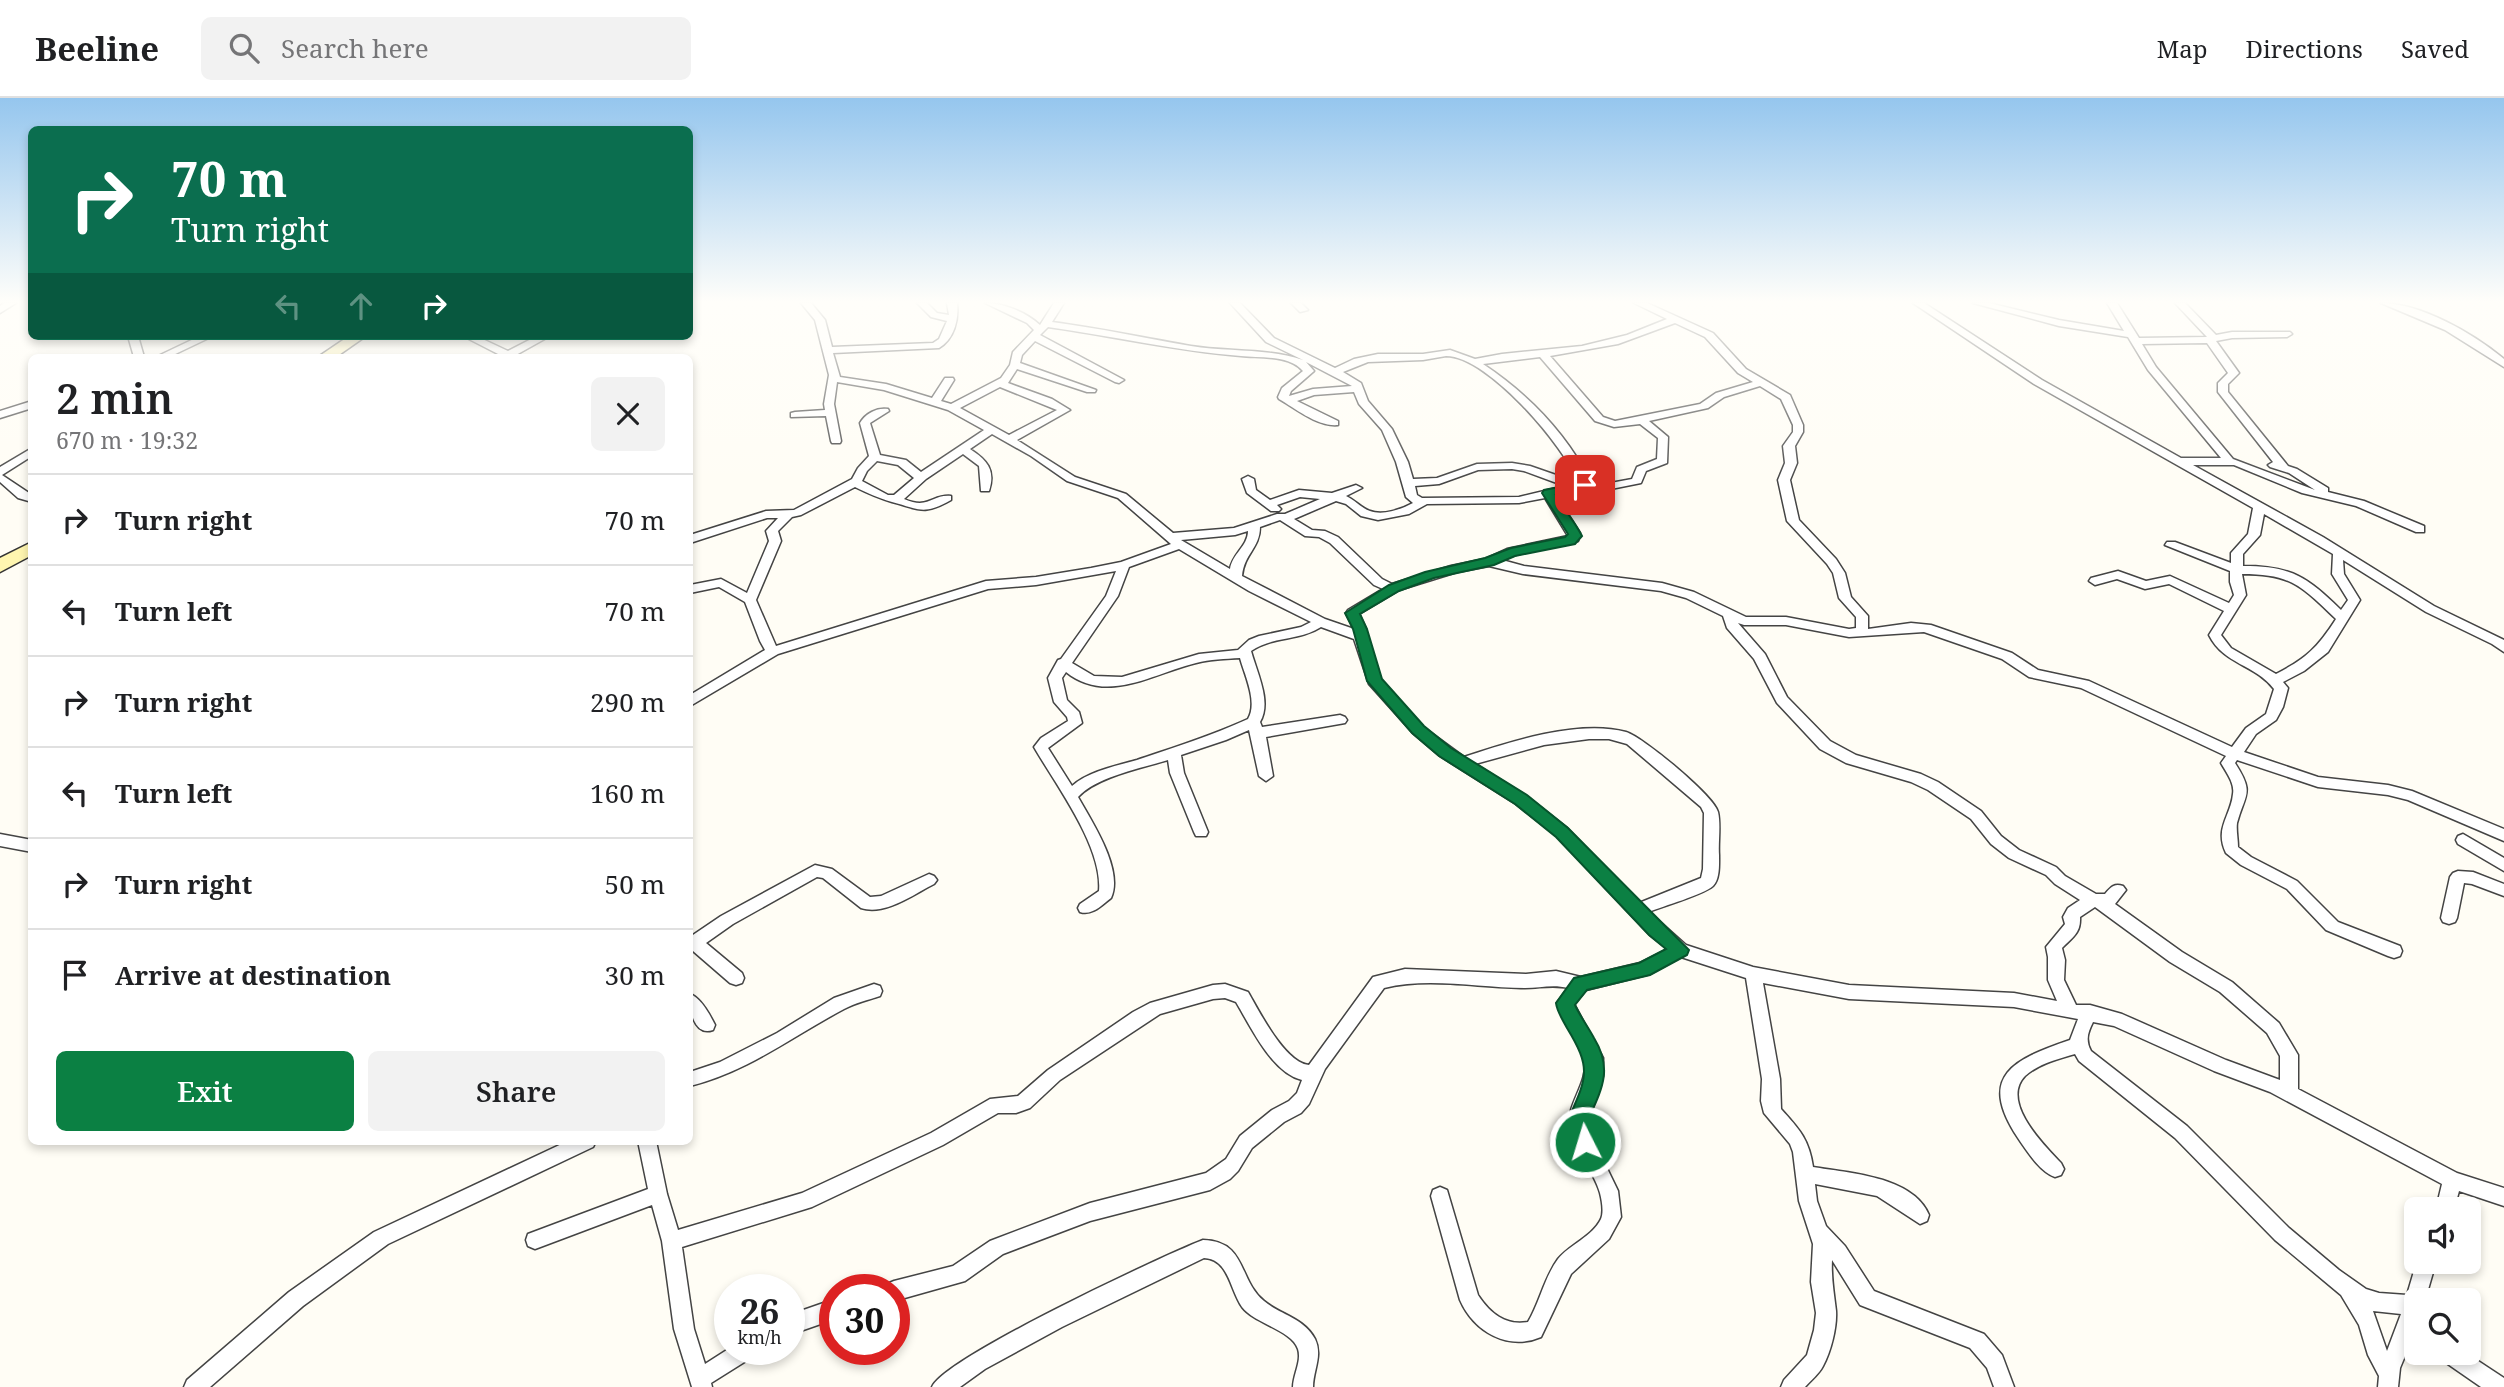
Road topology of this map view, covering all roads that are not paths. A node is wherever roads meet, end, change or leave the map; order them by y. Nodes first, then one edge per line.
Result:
1 (830, 363) edge
2 (1092, 363) edge
3 (1298, 363) edge
4 (1317, 363) edge
5 (1350, 363) edge
6 (1474, 363) edge
7 (1551, 363) edge
8 (1735, 363) edge
9 (2009, 363) edge
10 (2149, 363) edge
11 (2227, 363) edge
12 (1015, 365) joint
13 (1335, 372) junction
14 (832, 377) junction
15 (949, 380) dead end
16 (1119, 380) dead end
17 (1762, 382) junction
18 (1001, 384) junction
19 (1358, 389) junction
20 (1091, 390) dead end
21 (1288, 400) junction
22 (936, 401) junction
23 (28, 405) edge
24 (953, 408) junction
25 (884, 411) dead end
26 (830, 413) junction
27 (0, 415) edge
28 (795, 415) dead end
29 (1636, 421) junction
30 (1334, 423) dead end
31 (991, 430) junction
32 (836, 440) dead end
33 (1008, 440) junction
34 (964, 450) junction
35 (28, 454) edge
36 (874, 457) junction
37 (2182, 461) junction
38 (2234, 462) junction
39 (2283, 467) junction
40 (0, 472) edge
41 (0, 478) edge
42 (921, 478) junction
43 (1248, 479) dead end
44 (856, 483) junction
45 (1409, 483) junction
46 (1578, 487) junction
47 (1356, 488) dead end
48 (985, 489) dead end
49 (1591, 491) dead end
50 (1548, 493) junction
51 (2334, 496) junction
52 (1334, 497) junction
53 (28, 498) edge
54 (947, 498) dead end
55 (895, 499) junction
56 (1420, 502) junction
57 (1270, 504) junction
58 (2259, 507) junction
59 (787, 515) junction
60 (1282, 517) junction
61 (1254, 526) junction
62 (2420, 529) dead end
63 (693, 538) edge
64 (1175, 541) junction
65 (2171, 545) dead end
66 (28, 549) edge
67 (2339, 552) junction
68 (1489, 562) junction
69 (1124, 565) junction
70 (0, 566) edge
71 (2238, 570) junction
72 (1236, 578) junction
73 (2095, 581) dead end
74 (693, 588) edge
75 (1394, 588) junction
76 (750, 600) junction
77 (2231, 609) junction
78 (1729, 616) junction
79 (2341, 617) junction
80 (1320, 622) junction
81 (1858, 633) junction
82 (1360, 636) junction
83 (2502, 642) edge
84 (773, 651) junction
85 (1244, 654) junction
86 (1063, 663) junction
87 (2276, 680) junction
88 (693, 699) edge
89 (1340, 720) dead end
90 (1255, 728) junction
91 (1173, 751) junction
92 (2234, 754) junction
93 (1463, 763) junction
94 (1266, 776) dead end
95 (1072, 795) junction
96 (1201, 832) dead end
97 (2504, 835) edge
98 (0, 840) edge
99 (2463, 840) dead end
100 (28, 845) edge
101 (2504, 865) edge
102 (929, 880) dead end
103 (2118, 890) dead end
104 (2504, 890) edge
105 (2095, 900) junction
106 (1086, 908) dead end
107 (1637, 910) junction
108 (2449, 918) dead end
109 (693, 942) edge
110 (693, 944) edge
111 (1680, 950) junction
112 (2394, 951) dead end
113 (1753, 974) junction
114 (736, 978) dead end
115 (1581, 984) junction
116 (874, 991) dead end
117 (693, 1005) edge
118 (2070, 1009) junction
119 (2090, 1012) junction
120 (707, 1025) dead end
121 (2078, 1045) junction
122 (1314, 1073) junction
123 (693, 1078) edge
124 (2289, 1092) junction
125 (579, 1145) edge
126 (649, 1145) edge
127 (2055, 1169) dead end
128 (1805, 1174) junction
129 (2452, 1180) junction
130 (658, 1195) junction
131 (1440, 1196) dead end
132 (2448, 1197) edge
133 (2504, 1197) edge
134 (1920, 1215) dead end
135 (1820, 1232) junction
136 (536, 1240) dead end
137 (672, 1241) junction
138 (910, 1287) edge
139 (2349, 1289) junction
140 (2404, 1309) edge
141 (2404, 1338) edge
142 (725, 1365) edge
143 (2467, 1365) edge
144 (2388, 1380) edge
145 (701, 1382) edge
146 (194, 1387) edge
147 (942, 1387) edge
148 (1304, 1387) edge
149 (1791, 1387) edge
150 (2004, 1387) edge
151 (2499, 1387) edge

1 - 14 street
2 - 16 street
3 - 21 street
4 - 13 street
5 - 13 street
6 - 46 street
7 - 29 street
8 - 17 street
9 - 37 street
10 - 38 street
11 - 39 street
12 - 18 street
12 - 20 street
13 - 19 street
14 - 22 street
14 - 26 street
15 - 22 street
17 - 29 street
17 - 81 street
18 - 24 street
18 - 33 street
19 - 21 street
19 - 45 street
21 - 30 street
22 - 24 street
23 - 27 street
24 - 31 street
25 - 36 street
26 - 28 street
26 - 32 street
29 - 49 street
31 - 33 street
31 - 34 street
33 - 64 street
34 - 42 street
34 - 48 street
35 - 40 street
36 - 42 street
36 - 44 street
37 - 38 street
37 - 58 street
38 - 39 street
38 - 51 street
39 - 51 street
41 - 53 street
42 - 55 street
43 - 57 street
44 - 55 street
44 - 59 street
45 - 46 street
45 - 56 street
46 - 50 street
47 - 52 street
50 - 56 street
50 - 68 street
51 - 62 street
52 - 56 street
52 - 57 street
52 - 60 street
54 - 55 street
57 - 60 street
58 - 67 street
58 - 71 street
59 - 63 street
59 - 76 street
60 - 61 street
60 - 75 street
61 - 64 street
61 - 72 street
64 - 69 street
64 - 72 street
65 - 71 street
66 - 70 main road
67 - 79 street
67 - 83 street
68 - 75 street
68 - 78 street
69 - 84 street
69 - 86 street
71 - 77 street
71 - 79 street
72 - 80 street
73 - 77 street
74 - 76 street
75 - 82 street
76 - 84 street
77 - 87 street
78 - 81 street
78 - 105 street
79 - 87 street
80 - 82 street
80 - 85 street
81 - 92 street
82 - 93 street
84 - 88 street
85 - 86 street
85 - 90 street
86 - 95 street
87 - 92 street
89 - 90 street
90 - 91 street
90 - 94 street
91 - 95 street
91 - 96 street
92 - 97 street
92 - 112 street
93 - 107 street
93 - 107 street
95 - 106 street
98 - 100 street
99 - 101 street
102 - 109 street
103 - 105 street
104 - 108 street
105 - 118 street
105 - 124 street
107 - 111 street
110 - 114 street
111 - 113 street
111 - 115 street
113 - 118 street
113 - 128 street
115 - 122 street
115 - 131 street
116 - 123 street
117 - 120 street
118 - 119 street
119 - 121 street
119 - 124 street
121 - 127 street
121 - 139 street
122 - 137 street
122 - 138 street
124 - 129 street
125 - 146 street
126 - 130 street
128 - 134 street
128 - 135 street
129 - 132 street
129 - 133 street
130 - 136 street
130 - 137 street
135 - 149 street
135 - 150 street
137 - 145 street
139 - 140 street
139 - 144 street
141 - 144 street
142 - 145 street
143 - 151 street
147 - 148 street

